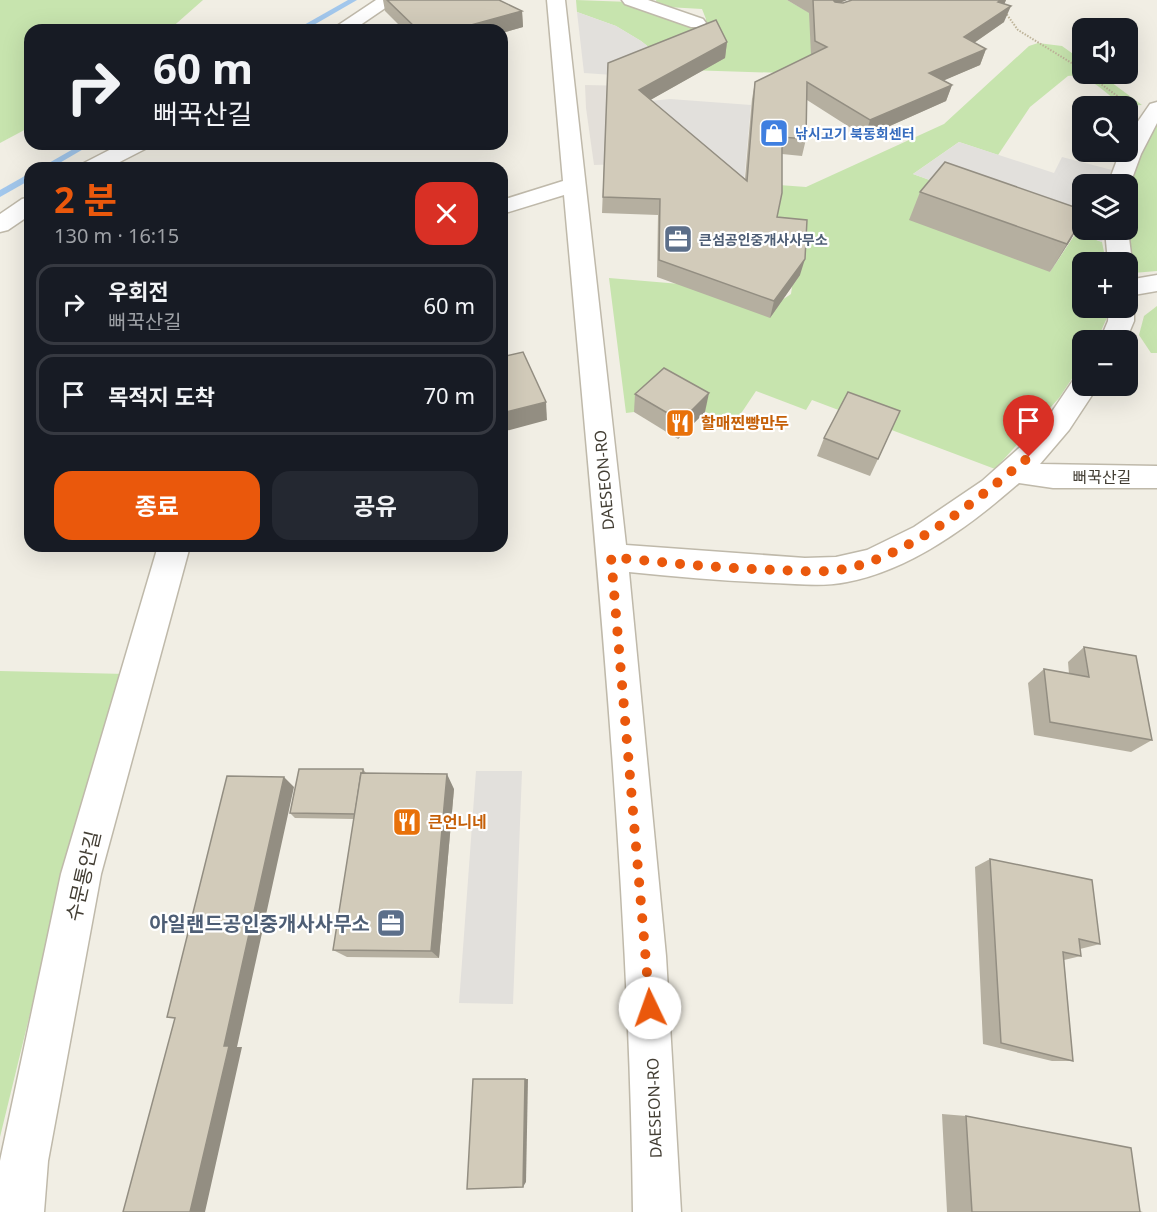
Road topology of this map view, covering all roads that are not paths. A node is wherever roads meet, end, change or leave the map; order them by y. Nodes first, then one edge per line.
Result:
1 (388, 0) edge
2 (556, 0) edge
3 (633, 0) edge
4 (697, 23) dead end
5 (350, 24) edge
6 (1153, 114) edge
7 (126, 150) edge
8 (103, 162) edge
9 (1122, 174) edge
10 (574, 185) junction
11 (508, 205) edge
12 (24, 208) edge
13 (0, 225) edge
14 (1157, 283) edge
15 (1138, 286) edge
16 (1078, 396) edge
17 (1012, 471) junction
18 (1157, 477) edge
19 (172, 552) edge
20 (611, 557) junction
21 (20, 1212) edge
22 (657, 1212) edge

1 - 5 street
2 - 10 street, DAESEON-RO
3 - 4 street
6 - 9 street
7 - 8 street
10 - 11 street
10 - 20 street, DAESEON-RO
12 - 13 street
14 - 15 street
16 - 17 street
17 - 18 street, 뻐꾹산길
17 - 20 street
19 - 21 street, 수문통안길
20 - 22 street, DAESEON-RO

